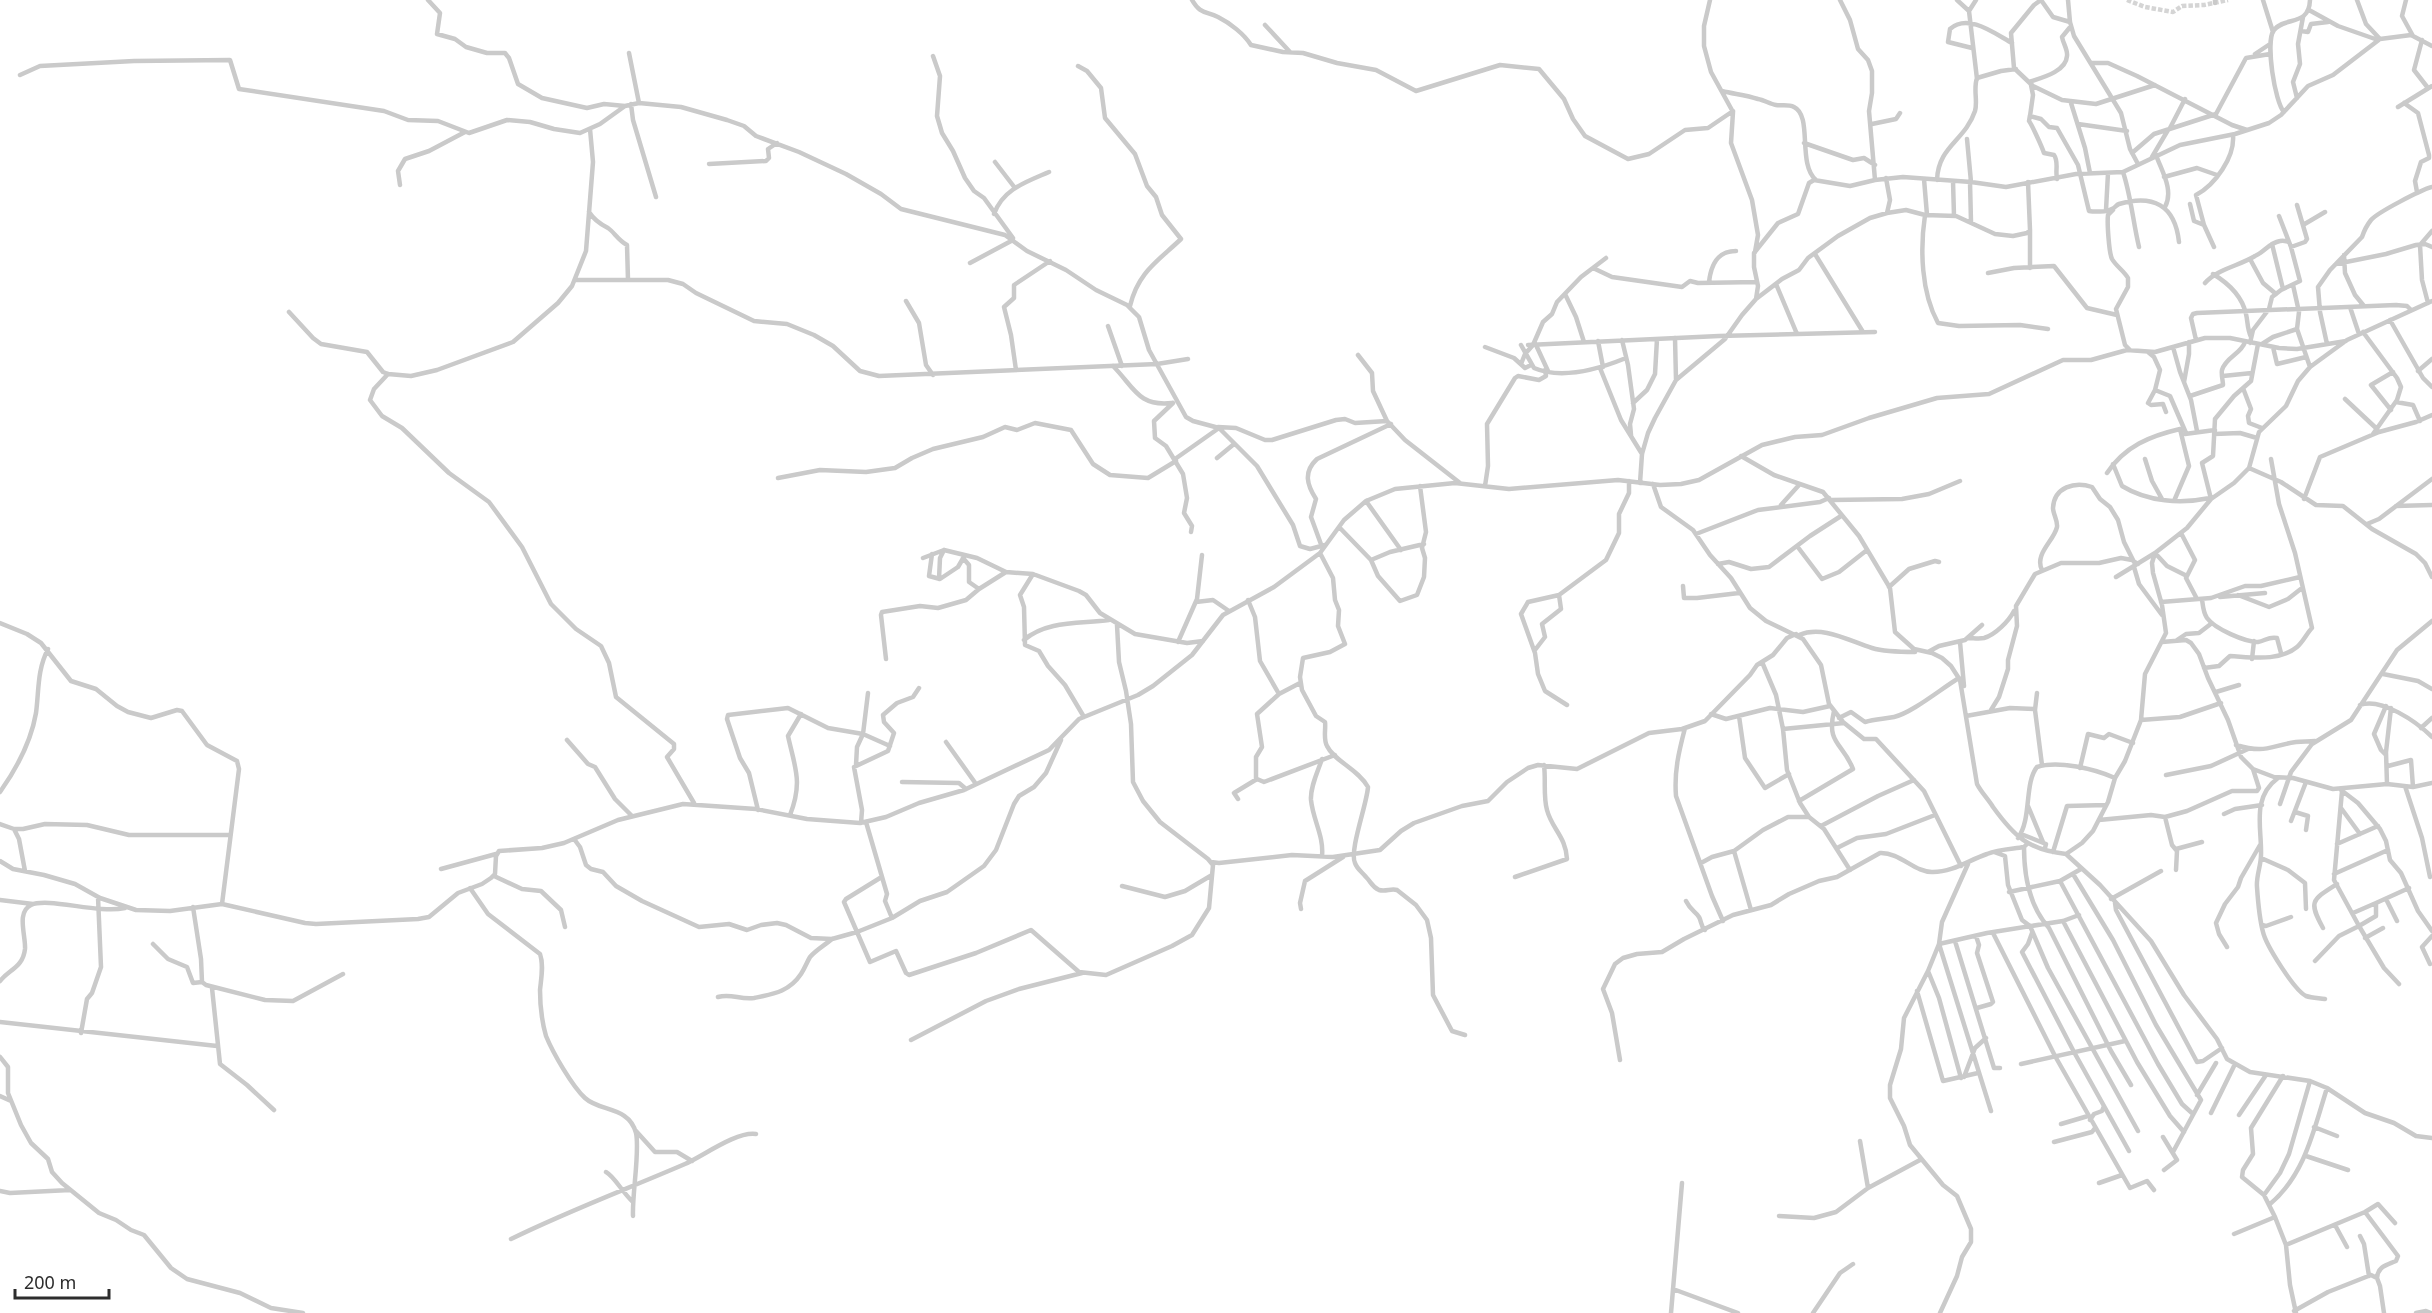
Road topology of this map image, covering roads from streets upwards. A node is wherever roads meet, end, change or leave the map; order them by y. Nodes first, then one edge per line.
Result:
1 (428, 0) edge
2 (1192, 0) edge
3 (1710, 0) edge
4 (1840, 0) edge
5 (1958, 0) edge
6 (1976, 0) edge
7 (2068, 0) edge
8 (2263, 0) edge
9 (2310, 0) edge
10 (2357, 0) edge
11 (2406, 0) edge
12 (2309, 10) junction
13 (1970, 11) junction
14 (2303, 16) junction
15 (2331, 22) junction
16 (1971, 23) junction
17 (2070, 24) junction
18 (1265, 25) dead end
19 (2301, 31) junction
20 (2273, 32) junction
21 (2413, 36) junction
22 (2379, 39) junction
23 (2422, 40) junction
24 (2012, 43) junction
25 (2270, 44) junction
26 (2432, 46) edge
27 (1972, 48) junction
28 (1290, 52) junction
29 (629, 53) dead end
30 (2271, 54) junction
31 (933, 56) dead end
32 (2250, 57) junction
33 (2092, 63) junction
34 (1078, 66) dead end
35 (2016, 69) junction
36 (20, 75) dead end
37 (1977, 79) junction
38 (2030, 84) junction
39 (2155, 85) junction
40 (2430, 87) edge
41 (1721, 90) junction
42 (2111, 98) junction
43 (2297, 98) junction
44 (2185, 99) junction
45 (2071, 102) junction
46 (639, 103) junction
47 (2404, 103) junction
48 (626, 106) junction
49 (2398, 107) dead end
50 (1733, 111) junction
51 (2284, 112) junction
52 (1900, 113) dead end
53 (2214, 114) junction
54 (2030, 116) junction
55 (633, 120) junction
56 (1872, 124) junction
57 (2078, 124) junction
58 (590, 129) junction
59 (2169, 129) junction
60 (2249, 130) junction
61 (2127, 131) junction
62 (465, 132) junction
63 (2233, 135) junction
64 (1967, 139) dead end
65 (777, 143) junction
66 (1804, 143) junction
67 (2132, 153) junction
68 (2154, 156) junction
69 (995, 162) dead end
70 (709, 164) dead end
71 (2138, 164) junction
72 (1875, 165) junction
73 (1809, 171) junction
74 (1049, 172) dead end
75 (2123, 172) junction
76 (2090, 173) junction
77 (2108, 173) junction
78 (2080, 174) junction
79 (2217, 175) junction
80 (2164, 177) junction
81 (1886, 178) junction
82 (1924, 179) junction
83 (2057, 179) junction
84 (1816, 180) junction
85 (1875, 180) junction
86 (1937, 180) junction
87 (1953, 181) junction
88 (1970, 182) junction
89 (2028, 182) junction
90 (1809, 183) junction
91 (400, 185) dead end
92 (2432, 187) edge
93 (1015, 188) junction
94 (2417, 192) junction
95 (656, 197) dead end
96 (2130, 202) junction
97 (2190, 204) dead end
98 (2297, 205) dead end
99 (2164, 207) junction
100 (2113, 209) junction
101 (2106, 210) junction
102 (588, 211) junction
103 (2325, 212) dead end
104 (1887, 213) junction
105 (994, 214) junction
106 (1926, 215) junction
107 (1954, 216) junction
108 (2279, 216) dead end
109 (1971, 222) junction
110 (2204, 225) junction
111 (2303, 225) junction
112 (2030, 230) junction
113 (2432, 231) edge
114 (1014, 240) junction
115 (2179, 242) dead end
116 (2272, 244) junction
117 (2421, 244) junction
118 (2290, 245) junction
119 (2139, 247) dead end
120 (2214, 247) dead end
121 (2432, 247) edge
122 (1736, 251) dead end
123 (1754, 253) junction
124 (1815, 254) junction
125 (2344, 255) junction
126 (1606, 258) dead end
127 (2250, 259) junction
128 (1050, 261) junction
129 (2345, 262) junction
130 (970, 263) dead end
131 (2336, 264) junction
132 (1593, 268) junction
133 (2030, 268) junction
134 (1988, 273) dead end
135 (2213, 274) junction
136 (575, 280) junction
137 (628, 280) junction
138 (1709, 282) junction
139 (1758, 282) junction
140 (2205, 283) dead end
141 (1776, 284) junction
142 (2293, 285) junction
143 (2283, 289) junction
144 (1565, 294) junction
145 (2276, 294) junction
146 (1756, 299) junction
147 (906, 302) dead end
148 (2431, 302) edge
149 (1130, 306) junction
150 (2364, 306) junction
151 (2350, 307) junction
152 (2320, 308) junction
153 (2298, 309) junction
154 (2411, 310) junction
155 (2268, 311) junction
156 (289, 312) dead end
157 (2245, 312) junction
158 (2117, 315) junction
159 (2390, 320) junction
160 (1108, 326) dead end
161 (2048, 329) dead end
162 (2297, 329) junction
163 (1863, 332) junction
164 (1875, 332) dead end
165 (2361, 333) junction
166 (1797, 334) junction
167 (1728, 336) junction
168 (1675, 338) junction
169 (1657, 339) junction
170 (1622, 340) junction
171 (2196, 340) junction
172 (1598, 341) junction
173 (2248, 341) junction
174 (2346, 341) junction
175 (1584, 342) junction
176 (2189, 342) junction
177 (2260, 344) junction
178 (2327, 344) junction
179 (1521, 345) dead end
180 (1532, 345) junction
181 (1485, 347) dead end
182 (2173, 347) junction
183 (2273, 347) junction
184 (2304, 349) junction
185 (2130, 350) junction
186 (2148, 352) junction
187 (1525, 354) junction
188 (1358, 355) dead end
189 (2306, 357) junction
190 (1626, 358) junction
191 (1188, 359) dead end
192 (2432, 359) edge
193 (1157, 364) junction
194 (1521, 364) junction
195 (1532, 365) junction
196 (1113, 366) junction
197 (1122, 366) junction
198 (1601, 367) junction
199 (2310, 367) junction
200 (1016, 370) junction
201 (1546, 370) junction
202 (2418, 371) junction
203 (2393, 372) junction
204 (2252, 373) junction
205 (388, 374) junction
206 (933, 375) junction
207 (2223, 376) junction
208 (1676, 380) junction
209 (2184, 382) junction
210 (2432, 387) edge
211 (2243, 388) junction
212 (2155, 390) junction
213 (2190, 396) junction
214 (2345, 399) dead end
215 (1175, 402) junction
216 (2396, 402) junction
217 (1633, 404) junction
218 (2391, 410) junction
219 (2166, 411) dead end
220 (2432, 415) edge
221 (2420, 421) junction
222 (1389, 423) junction
223 (1218, 428) junction
224 (2262, 428) junction
225 (2378, 429) junction
226 (2197, 431) junction
227 (2214, 432) junction
228 (2184, 434) junction
229 (1631, 435) junction
230 (2371, 435) junction
231 (2257, 438) junction
232 (1234, 444) junction
233 (1642, 454) junction
234 (1744, 454) junction
235 (1217, 458) dead end
236 (2145, 459) dead end
237 (2271, 459) dead end
238 (1175, 460) junction
239 (2188, 462) junction
240 (2202, 463) junction
241 (2113, 464) junction
242 (2249, 468) junction
243 (2107, 473) dead end
244 (778, 478) dead end
245 (2274, 478) junction
246 (2432, 479) edge
247 (1629, 481) junction
248 (1960, 481) dead end
249 (1460, 483) junction
250 (1640, 483) junction
251 (1653, 484) junction
252 (1799, 484) junction
253 (1420, 486) junction
254 (1485, 486) junction
255 (2211, 498) junction
256 (1830, 499) junction
257 (2162, 499) junction
258 (2304, 499) junction
259 (1366, 501) junction
260 (2174, 501) junction
261 (2432, 505) edge
262 (1781, 506) junction
263 (2394, 507) junction
264 (1841, 516) junction
265 (2367, 524) junction
266 (1339, 527) junction
267 (1191, 532) dead end
268 (2181, 533) junction
269 (1696, 534) junction
270 (1424, 544) junction
271 (1324, 545) junction
272 (1797, 546) junction
273 (944, 550) junction
274 (1401, 550) junction
275 (1867, 550) junction
276 (1320, 553) junction
277 (2155, 553) junction
278 (932, 554) junction
279 (1202, 555) dead end
280 (964, 556) junction
281 (923, 558) dead end
282 (1371, 560) junction
283 (1939, 562) dead end
284 (1718, 564) junction
285 (2135, 564) junction
286 (2430, 569) edge
287 (2042, 570) junction
288 (1006, 572) junction
289 (1033, 574) junction
290 (2187, 576) junction
291 (2300, 576) junction
292 (2116, 577) dead end
293 (2432, 577) edge
294 (939, 579) junction
295 (1683, 586) dead end
296 (1890, 587) junction
297 (2302, 588) junction
298 (979, 589) junction
299 (2265, 592) dead end
300 (1738, 593) junction
301 (1559, 595) junction
302 (2238, 595) junction
303 (2211, 598) junction
304 (2199, 599) junction
305 (1248, 600) junction
306 (1196, 602) junction
307 (2161, 602) junction
308 (2015, 609) junction
309 (1229, 612) junction
310 (2164, 617) junction
311 (1109, 620) junction
312 (2432, 621) edge
313 (0, 623) edge
314 (2212, 623) junction
315 (1117, 625) junction
316 (1982, 625) dead end
317 (1798, 635) junction
318 (1968, 638) junction
319 (1024, 640) junction
320 (2177, 640) junction
321 (1203, 641) junction
322 (2254, 641) junction
323 (1178, 642) junction
324 (1960, 642) junction
325 (2162, 642) junction
326 (48, 649) junction
327 (1921, 651) junction
328 (1928, 652) junction
329 (1534, 653) junction
330 (2281, 653) junction
331 (886, 659) dead end
332 (2252, 659) junction
333 (1762, 662) junction
334 (2204, 668) junction
335 (2383, 674) junction
336 (1959, 678) junction
337 (1300, 683) junction
338 (2239, 686) dead end
339 (919, 688) dead end
340 (1963, 689) junction
341 (2432, 689) edge
342 (2216, 692) junction
343 (868, 693) dead end
344 (2037, 693) dead end
345 (1280, 694) junction
346 (1127, 700) junction
347 (2221, 703) junction
348 (1567, 705) dead end
349 (2360, 705) junction
350 (1830, 706) junction
351 (2388, 707) junction
352 (1779, 708) junction
353 (2035, 709) junction
354 (1991, 710) junction
355 (1834, 711) junction
356 (801, 714) junction
357 (1711, 714) junction
358 (1739, 716) junction
359 (1966, 716) junction
360 (1084, 717) junction
361 (1839, 717) junction
362 (2432, 718) edge
363 (2141, 720) junction
364 (1844, 723) junction
365 (1830, 724) junction
366 (1685, 728) junction
367 (2421, 728) junction
368 (1783, 729) junction
369 (863, 734) junction
370 (2432, 737) edge
371 (1062, 738) junction
372 (567, 740) dead end
373 (2315, 741) junction
374 (946, 742) dead end
375 (2133, 743) junction
376 (2236, 745) junction
377 (890, 746) junction
378 (2248, 749) junction
379 (2240, 753) junction
380 (1335, 754) junction
381 (2386, 755) junction
382 (1322, 759) junction
383 (856, 765) junction
384 (1544, 765) junction
385 (2042, 765) junction
386 (2388, 766) junction
387 (2080, 768) junction
388 (2253, 769) junction
389 (1789, 774) junction
390 (2166, 775) dead end
391 (2280, 777) junction
392 (2289, 777) junction
393 (2115, 778) junction
394 (1256, 780) junction
395 (1914, 780) junction
396 (902, 782) dead end
397 (2306, 782) junction
398 (2432, 783) edge
399 (976, 784) junction
400 (2387, 784) junction
401 (2405, 786) junction
402 (2413, 787) junction
403 (966, 789) junction
404 (2342, 790) junction
405 (0, 792) edge
406 (1238, 799) dead end
407 (1799, 801) junction
408 (694, 803) junction
409 (2280, 804) dead end
410 (2262, 805) junction
411 (2028, 806) junction
412 (2106, 806) junction
413 (2341, 808) junction
414 (758, 810) junction
415 (2295, 812) junction
416 (2224, 814) dead end
417 (790, 815) junction
418 (1935, 815) junction
419 (632, 816) junction
420 (1809, 817) junction
421 (2165, 817) junction
422 (2099, 820) junction
423 (2291, 821) dead end
424 (864, 822) junction
425 (0, 824) edge
426 (1821, 826) junction
427 (2378, 826) junction
428 (14, 829) junction
429 (2306, 830) dead end
430 (2360, 834) junction
431 (230, 835) junction
432 (2020, 836) junction
433 (574, 839) junction
434 (2043, 842) junction
435 (2202, 842) dead end
436 (2337, 844) junction
437 (2026, 845) junction
438 (2260, 845) junction
439 (1837, 848) junction
440 (2045, 848) junction
441 (2176, 849) junction
442 (2388, 850) junction
443 (1734, 851) junction
444 (1993, 852) junction
445 (2054, 852) junction
446 (496, 854) junction
447 (1352, 854) junction
448 (2066, 854) junction
449 (1322, 856) junction
450 (1345, 856) junction
451 (2261, 858) junction
452 (0, 861) edge
453 (1211, 862) junction
454 (1701, 863) junction
455 (1968, 864) junction
456 (1961, 866) junction
457 (441, 869) dead end
458 (2081, 869) junction
459 (1850, 870) junction
460 (2176, 870) dead end
461 (25, 871) junction
462 (2161, 871) dead end
463 (1212, 874) junction
464 (2073, 874) junction
465 (2334, 874) junction
466 (494, 876) junction
467 (1515, 877) dead end
468 (2430, 877) dead end
469 (880, 878) junction
470 (2060, 880) junction
471 (2337, 884) junction
472 (1122, 886) dead end
473 (2027, 887) junction
474 (470, 888) junction
475 (2409, 888) junction
476 (2009, 892) junction
477 (98, 897) junction
478 (2386, 899) junction
479 (0, 900) edge
480 (1686, 901) dead end
481 (2113, 901) junction
482 (2376, 903) junction
483 (33, 904) junction
484 (222, 904) junction
485 (193, 907) junction
486 (125, 908) junction
487 (1301, 909) dead end
488 (2306, 909) dead end
489 (99, 910) junction
490 (1750, 910) junction
491 (2353, 913) junction
492 (2079, 915) junction
493 (2291, 917) dead end
494 (892, 918) junction
495 (1723, 921) junction
496 (2063, 921) junction
497 (2397, 921) dead end
498 (2046, 924) junction
499 (2262, 925) junction
500 (2030, 926) junction
501 (2359, 926) junction
502 (566, 927) dead end
503 (2323, 928) dead end
504 (2383, 928) dead end
505 (1705, 930) junction
506 (2432, 931) edge
507 (857, 932) junction
508 (1993, 933) junction
509 (2032, 933) junction
510 (1976, 936) junction
511 (2432, 936) edge
512 (2365, 938) junction
513 (832, 939) junction
514 (1955, 941) junction
515 (153, 944) dead end
516 (1939, 944) junction
517 (2227, 947) dead end
518 (2315, 961) dead end
519 (2430, 964) dead end
520 (1928, 971) junction
521 (1082, 973) junction
522 (343, 974) dead end
523 (0, 981) edge
524 (202, 982) junction
525 (2399, 984) dead end
526 (212, 988) junction
527 (1917, 991) junction
528 (718, 997) dead end
529 (2325, 999) dead end
530 (1977, 1008) junction
531 (0, 1022) edge
532 (81, 1033) junction
533 (1465, 1035) dead end
534 (1986, 1038) junction
535 (911, 1040) dead end
536 (2125, 1041) junction
537 (2108, 1045) junction
538 (217, 1046) junction
539 (2091, 1048) junction
540 (2222, 1048) junction
541 (2074, 1052) junction
542 (1972, 1054) junction
543 (2055, 1056) junction
544 (0, 1057) edge
545 (1620, 1060) dead end
546 (2216, 1063) dead end
547 (2021, 1064) dead end
548 (2235, 1064) junction
549 (1967, 1066) junction
550 (2000, 1068) dead end
551 (1959, 1070) junction
552 (1978, 1073) junction
553 (2266, 1075) junction
554 (2283, 1076) junction
555 (1963, 1078) junction
556 (2310, 1081) junction
557 (2131, 1085) dead end
558 (2327, 1088) junction
559 (2197, 1095) junction
560 (0, 1096) edge
561 (10, 1101) junction
562 (2104, 1106) junction
563 (274, 1110) dead end
564 (1991, 1111) dead end
565 (2211, 1113) dead end
566 (2193, 1114) junction
567 (2239, 1115) dead end
568 (2089, 1118) junction
569 (2061, 1124) dead end
570 (2314, 1127) junction
571 (2095, 1128) junction
572 (634, 1129) junction
573 (2138, 1131) dead end
574 (2184, 1132) junction
575 (756, 1134) dead end
576 (2337, 1136) dead end
577 (2163, 1137) dead end
578 (2432, 1138) edge
579 (1860, 1141) dead end
580 (2054, 1142) dead end
581 (2129, 1151) dead end
582 (2173, 1152) junction
583 (2306, 1156) junction
584 (1920, 1160) junction
585 (692, 1161) junction
586 (2164, 1170) dead end
587 (2348, 1170) dead end
588 (606, 1172) dead end
589 (2122, 1175) junction
590 (2099, 1183) dead end
591 (1682, 1184) dead end
592 (633, 1185) junction
593 (1868, 1188) junction
594 (70, 1190) junction
595 (620, 1190) junction
596 (2154, 1190) dead end
597 (0, 1191) edge
598 (2265, 1195) junction
599 (632, 1201) junction
600 (2270, 1204) junction
601 (2365, 1212) junction
602 (633, 1216) dead end
603 (1779, 1216) dead end
604 (2275, 1217) junction
605 (2395, 1223) dead end
606 (2335, 1226) junction
607 (2234, 1234) dead end
608 (2360, 1236) dead end
609 (511, 1239) dead end
610 (2286, 1245) junction
611 (2347, 1247) dead end
612 (1853, 1264) dead end
613 (2369, 1276) junction
614 (2377, 1278) junction
615 (1673, 1288) junction
616 (2295, 1312) edge
617 (303, 1313) edge
618 (1671, 1313) edge
619 (1738, 1313) edge
620 (1813, 1313) edge
621 (1940, 1313) edge
622 (2384, 1313) edge
623 (2416, 1313) edge
624 (2431, 1313) edge

1 - 48 street
2 - 28 street
3 - 41 street
4 - 56 street
5 - 13 street
6 - 13 street
7 - 17 street
8 - 20 street
9 - 12 street
10 - 22 street
11 - 21 street
12 - 14 street
12 - 15 street
13 - 16 street
14 - 19 street
14 - 20 street
15 - 19 street
15 - 22 street
16 - 24 street
16 - 27 street
16 - 27 street
17 - 24 street
17 - 33 street
17 - 38 street
18 - 28 street
19 - 43 street
20 - 25 street
21 - 22 street
21 - 23 street
22 - 43 street
23 - 26 street
23 - 40 street
24 - 35 street
25 - 30 street
25 - 32 street
27 - 37 street
28 - 50 street
29 - 46 street
30 - 32 street
30 - 51 street
31 - 105 street
32 - 53 street
33 - 39 street
33 - 42 street
34 - 149 street
35 - 37 street
35 - 38 street
36 - 62 street
37 - 86 street
38 - 45 street
38 - 54 street
39 - 42 street
39 - 44 street
40 - 47 street
41 - 50 street
41 - 66 street
42 - 45 street
42 - 61 street
43 - 51 street
44 - 53 street
44 - 59 street
45 - 57 street
46 - 48 street
46 - 65 street
47 - 49 street
47 - 94 street
48 - 55 street
48 - 55 street
48 - 58 street
50 - 123 street
51 - 60 street
52 - 56 street
53 - 59 street
53 - 60 street
54 - 78 street
54 - 83 street
55 - 95 street
56 - 72 street
57 - 61 street
57 - 76 street
58 - 62 street
58 - 102 street
59 - 67 street
59 - 68 street
60 - 63 street
61 - 67 street
62 - 91 street
63 - 68 street
63 - 79 street
64 - 88 street
65 - 70 street
65 - 114 street
66 - 72 street
66 - 73 street
67 - 71 street
68 - 71 street
68 - 80 street
69 - 93 street
71 - 75 street
72 - 85 street
73 - 84 street
73 - 90 street
74 - 93 street
75 - 77 street
75 - 96 street
76 - 77 street
76 - 78 street
77 - 101 street
78 - 83 street
78 - 101 street
79 - 80 street
79 - 110 street
80 - 99 street
81 - 82 street
81 - 85 street
81 - 104 street
82 - 86 street
82 - 106 street
83 - 89 street
84 - 85 street
84 - 90 street
86 - 87 street
87 - 88 street
87 - 107 street
88 - 89 street
88 - 109 street
89 - 112 street
90 - 123 street
92 - 94 street
93 - 105 street
94 - 125 street
96 - 99 street
96 - 100 street
96 - 119 street
97 - 110 street
98 - 111 street
99 - 115 street
100 - 101 street
100 - 158 street
102 - 136 street
102 - 137 street
103 - 111 street
104 - 106 street
104 - 124 street
105 - 114 street
106 - 107 street
106 - 161 street
107 - 109 street
108 - 118 street
109 - 112 street
110 - 120 street
111 - 118 street
112 - 133 street
113 - 117 street
114 - 128 street
114 - 130 street
116 - 118 street
116 - 127 street
116 - 143 street
117 - 121 street
117 - 129 street
117 - 148 street
118 - 142 street
122 - 138 street
123 - 139 street
124 - 141 street
124 - 163 street
125 - 129 street
125 - 131 street
126 - 132 street
127 - 135 street
127 - 145 street
128 - 149 street
128 - 200 street
129 - 131 street
129 - 150 street
131 - 152 street
132 - 138 street
132 - 144 street
133 - 134 street
133 - 158 street
135 - 140 street
135 - 157 street
136 - 137 street
136 - 205 street
137 - 206 street
138 - 139 street
139 - 146 street
141 - 146 street
141 - 166 street
142 - 143 street
142 - 153 street
143 - 145 street
144 - 175 street
144 - 180 street
145 - 155 street
146 - 167 street
147 - 206 street
148 - 154 street
149 - 193 street
150 - 151 street
150 - 154 street
151 - 152 street
151 - 165 street
152 - 153 street
152 - 178 street
153 - 155 street
153 - 162 street
154 - 159 street
155 - 157 street
155 - 173 street
156 - 205 street
157 - 171 street
157 - 173 street
158 - 185 street
159 - 165 street
159 - 202 street
160 - 197 street
162 - 177 street
162 - 184 street
163 - 164 street
163 - 166 street
165 - 174 street
165 - 203 street
166 - 167 street
167 - 168 street
167 - 208 street
168 - 169 street
168 - 208 street
169 - 170 street
169 - 217 street
170 - 172 street
170 - 190 street
171 - 173 street
171 - 176 street
172 - 175 street
172 - 198 street
173 - 177 street
173 - 207 street
174 - 178 street
174 - 199 street
175 - 180 street
176 - 182 street
176 - 209 street
177 - 183 street
177 - 204 street
178 - 184 street
179 - 187 street
180 - 187 street
180 - 201 street
181 - 194 street
182 - 186 street
182 - 209 street
183 - 184 street
183 - 189 street
184 - 189 street
185 - 186 street
185 - 234 street
186 - 212 street
187 - 194 street
187 - 195 street
188 - 222 street
189 - 199 street
190 - 198 street
190 - 217 street
191 - 193 street
192 - 202 street
193 - 197 street
193 - 215 street
194 - 195 street
195 - 201 street
196 - 197 street
196 - 200 street
196 - 215 street
198 - 201 street
198 - 229 street
199 - 224 street
200 - 206 street
201 - 254 street
202 - 210 street
203 - 216 street
203 - 218 street
204 - 207 street
204 - 211 street
205 - 408 street
207 - 213 street
208 - 233 street
209 - 213 street
211 - 224 street
211 - 227 street
212 - 219 street
212 - 228 street
213 - 226 street
214 - 225 street
215 - 223 street
215 - 238 street
216 - 218 street
216 - 221 street
217 - 229 street
218 - 225 street
220 - 221 street
221 - 230 street
222 - 223 street
222 - 249 street
222 - 271 street
223 - 232 street
223 - 238 street
224 - 231 street
225 - 230 street
226 - 227 street
226 - 228 street
227 - 231 street
227 - 240 street
228 - 239 street
228 - 241 street
229 - 233 street
230 - 258 street
231 - 242 street
232 - 235 street
232 - 271 street
233 - 250 street
234 - 251 street
234 - 252 street
236 - 257 street
237 - 245 street
238 - 244 street
238 - 267 street
239 - 240 street
239 - 260 street
240 - 255 street
241 - 243 street
241 - 257 street
242 - 245 street
242 - 255 street
245 - 258 street
245 - 291 street
246 - 263 street
247 - 250 street
247 - 254 street
247 - 301 street
248 - 256 street
249 - 253 street
249 - 254 street
250 - 251 street
251 - 269 street
252 - 256 street
252 - 262 street
253 - 259 street
253 - 270 street
255 - 260 street
255 - 268 street
256 - 262 street
256 - 264 street
257 - 260 street
258 - 265 street
259 - 266 street
259 - 274 street
261 - 263 street
262 - 269 street
263 - 265 street
264 - 272 street
264 - 275 street
265 - 286 street
266 - 271 street
266 - 282 street
268 - 277 street
268 - 290 street
269 - 284 street
270 - 274 street
270 - 282 street
271 - 276 street
272 - 275 street
272 - 284 street
273 - 278 street
273 - 280 street
273 - 294 street
274 - 282 street
275 - 296 street
276 - 305 street
276 - 337 street
277 - 285 street
277 - 290 street
277 - 307 street
278 - 281 street
278 - 294 street
279 - 306 street
280 - 288 street
280 - 294 street
280 - 298 street
283 - 296 street
284 - 300 street
285 - 287 street
285 - 287 street
285 - 292 street
285 - 310 street
286 - 293 street
287 - 308 street
288 - 289 street
288 - 298 street
289 - 311 street
289 - 319 street
290 - 304 street
291 - 297 street
291 - 303 street
295 - 300 street
296 - 327 street
297 - 302 street
297 - 330 street
298 - 331 street
299 - 302 street
300 - 317 street
301 - 329 street
301 - 329 street
302 - 303 street
303 - 304 street
304 - 307 street
304 - 314 street
305 - 309 street
305 - 345 street
306 - 309 street
306 - 323 street
307 - 310 street
308 - 318 street
308 - 354 street
309 - 321 street
310 - 325 street
311 - 315 street
311 - 319 street
312 - 335 street
313 - 326 street
314 - 320 street
314 - 322 street
315 - 323 street
315 - 346 street
316 - 318 street
317 - 327 street
317 - 333 street
317 - 350 street
318 - 324 street
319 - 360 street
320 - 325 street
320 - 334 street
321 - 323 street
321 - 346 street
322 - 330 street
322 - 332 street
324 - 328 street
324 - 340 street
325 - 363 street
326 - 405 street
326 - 431 street
327 - 328 street
328 - 336 street
329 - 348 street
330 - 332 street
332 - 334 street
333 - 352 street
333 - 357 street
334 - 342 street
335 - 341 street
335 - 349 street
336 - 340 street
336 - 361 street
337 - 345 street
337 - 380 street
338 - 342 street
339 - 377 street
340 - 359 street
342 - 347 street
343 - 369 street
344 - 353 street
345 - 394 street
346 - 360 street
346 - 453 street
347 - 363 street
347 - 376 street
349 - 351 street
349 - 373 street
350 - 352 street
350 - 355 street
351 - 367 street
351 - 381 street
351 - 381 street
352 - 358 street
352 - 368 street
353 - 354 street
353 - 385 street
354 - 359 street
355 - 361 street
355 - 365 street
356 - 369 street
356 - 414 street
356 - 417 street
357 - 358 street
357 - 366 street
358 - 389 street
359 - 432 street
360 - 371 street
361 - 364 street
362 - 367 street
363 - 375 street
364 - 365 street
364 - 395 street
365 - 368 street
365 - 407 street
366 - 384 street
366 - 454 street
367 - 370 street
368 - 389 street
369 - 377 street
369 - 383 street
371 - 399 street
371 - 494 street
372 - 419 street
373 - 378 street
373 - 392 street
374 - 399 street
375 - 387 street
375 - 393 street
376 - 378 street
376 - 379 street
377 - 383 street
378 - 379 street
379 - 388 street
379 - 390 street
380 - 382 street
380 - 447 street
381 - 386 street
382 - 394 street
382 - 449 street
383 - 424 street
384 - 447 street
384 - 467 street
385 - 387 street
385 - 411 street
386 - 400 street
386 - 402 street
387 - 393 street
388 - 391 street
388 - 421 street
389 - 407 street
391 - 392 street
391 - 410 street
392 - 397 street
392 - 409 street
393 - 412 street
394 - 406 street
395 - 418 street
395 - 426 street
396 - 403 street
397 - 404 street
397 - 415 street
398 - 402 street
399 - 403 street
400 - 401 street
400 - 404 street
401 - 402 street
401 - 468 street
403 - 424 street
404 - 413 street
404 - 427 street
407 - 420 street
408 - 414 street
408 - 419 street
410 - 416 street
410 - 438 street
411 - 432 street
411 - 434 street
412 - 422 street
412 - 445 street
413 - 430 street
413 - 436 street
414 - 417 street
415 - 423 street
415 - 429 street
417 - 424 street
418 - 439 street
418 - 456 street
419 - 433 street
420 - 426 street
420 - 443 street
421 - 422 street
421 - 441 street
422 - 448 street
424 - 469 street
425 - 428 street
426 - 439 street
427 - 430 street
427 - 442 street
428 - 431 street
428 - 461 street
430 - 436 street
431 - 484 street
432 - 434 street
432 - 437 street
433 - 446 street
433 - 513 street
434 - 440 street
435 - 441 street
436 - 465 street
437 - 440 street
437 - 444 street
437 - 473 street
438 - 451 street
438 - 517 street
439 - 459 street
440 - 445 street
441 - 460 street
442 - 465 street
442 - 475 street
443 - 454 street
443 - 490 street
444 - 455 street
444 - 476 street
445 - 448 street
446 - 457 street
446 - 466 street
447 - 450 street
447 - 533 street
448 - 458 street
449 - 450 street
449 - 453 street
450 - 487 street
451 - 488 street
451 - 499 street
452 - 461 street
453 - 463 street
454 - 495 street
455 - 456 street
455 - 516 street
456 - 459 street
458 - 464 street
458 - 481 street
459 - 490 street
461 - 477 street
462 - 481 street
463 - 472 street
463 - 521 street
464 - 470 street
464 - 559 street
465 - 471 street
466 - 474 street
466 - 502 street
469 - 494 street
469 - 507 street
470 - 473 street
470 - 492 street
471 - 491 street
471 - 503 street
473 - 476 street
473 - 498 street
474 - 484 street
474 - 572 street
475 - 478 street
475 - 506 street
476 - 500 street
477 - 486 street
477 - 489 street
478 - 482 street
478 - 497 street
479 - 483 street
480 - 505 street
481 - 540 street
481 - 540 street
482 - 491 street
482 - 501 street
483 - 489 street
483 - 523 street
484 - 485 street
485 - 486 street
485 - 524 street
486 - 489 street
489 - 532 street
490 - 495 street
491 - 501 street
492 - 496 street
492 - 566 street
493 - 499 street
494 - 507 street
495 - 505 street
496 - 498 street
496 - 536 street
498 - 500 street
498 - 537 street
499 - 529 street
500 - 508 street
500 - 509 street
501 - 512 street
501 - 518 street
504 - 512 street
505 - 545 street
507 - 513 street
507 - 521 street
508 - 510 street
508 - 543 street
509 - 539 street
509 - 541 street
510 - 514 street
510 - 530 street
511 - 519 street
512 - 525 street
513 - 528 street
514 - 516 street
514 - 530 street
515 - 524 street
516 - 520 street
516 - 542 street
520 - 527 street
520 - 551 street
521 - 535 street
522 - 526 street
524 - 526 street
526 - 538 street
527 - 555 street
527 - 584 street
530 - 534 street
531 - 532 street
532 - 538 street
534 - 542 street
534 - 550 street
536 - 537 street
536 - 574 street
537 - 539 street
537 - 557 street
538 - 563 street
539 - 541 street
539 - 573 street
540 - 548 street
541 - 543 street
541 - 562 street
542 - 549 street
542 - 552 street
543 - 547 street
543 - 568 street
544 - 561 street
546 - 559 street
548 - 553 street
548 - 565 street
549 - 551 street
549 - 555 street
551 - 555 street
552 - 555 street
552 - 564 street
553 - 554 street
553 - 567 street
554 - 556 street
554 - 598 street
556 - 558 street
556 - 598 street
558 - 570 street
558 - 578 street
559 - 566 street
560 - 561 street
561 - 594 street
562 - 568 street
562 - 581 street
566 - 574 street
568 - 569 street
568 - 571 street
570 - 576 street
570 - 583 street
571 - 580 street
571 - 589 street
572 - 585 street
572 - 592 street
574 - 582 street
575 - 585 street
577 - 582 street
579 - 593 street
582 - 586 street
583 - 587 street
583 - 600 street
584 - 593 street
584 - 621 street
585 - 592 street
588 - 595 street
589 - 590 street
589 - 596 street
591 - 615 street
592 - 595 street
592 - 599 street
593 - 603 street
594 - 597 street
594 - 617 street
595 - 599 street
595 - 609 street
598 - 600 street
599 - 602 street
600 - 604 street
601 - 605 street
601 - 606 street
601 - 614 street
604 - 607 street
604 - 610 street
606 - 610 street
606 - 611 street
608 - 613 street
610 - 616 street
612 - 620 street
613 - 614 street
613 - 616 street
614 - 622 street
615 - 618 street
615 - 619 street
623 - 624 street

